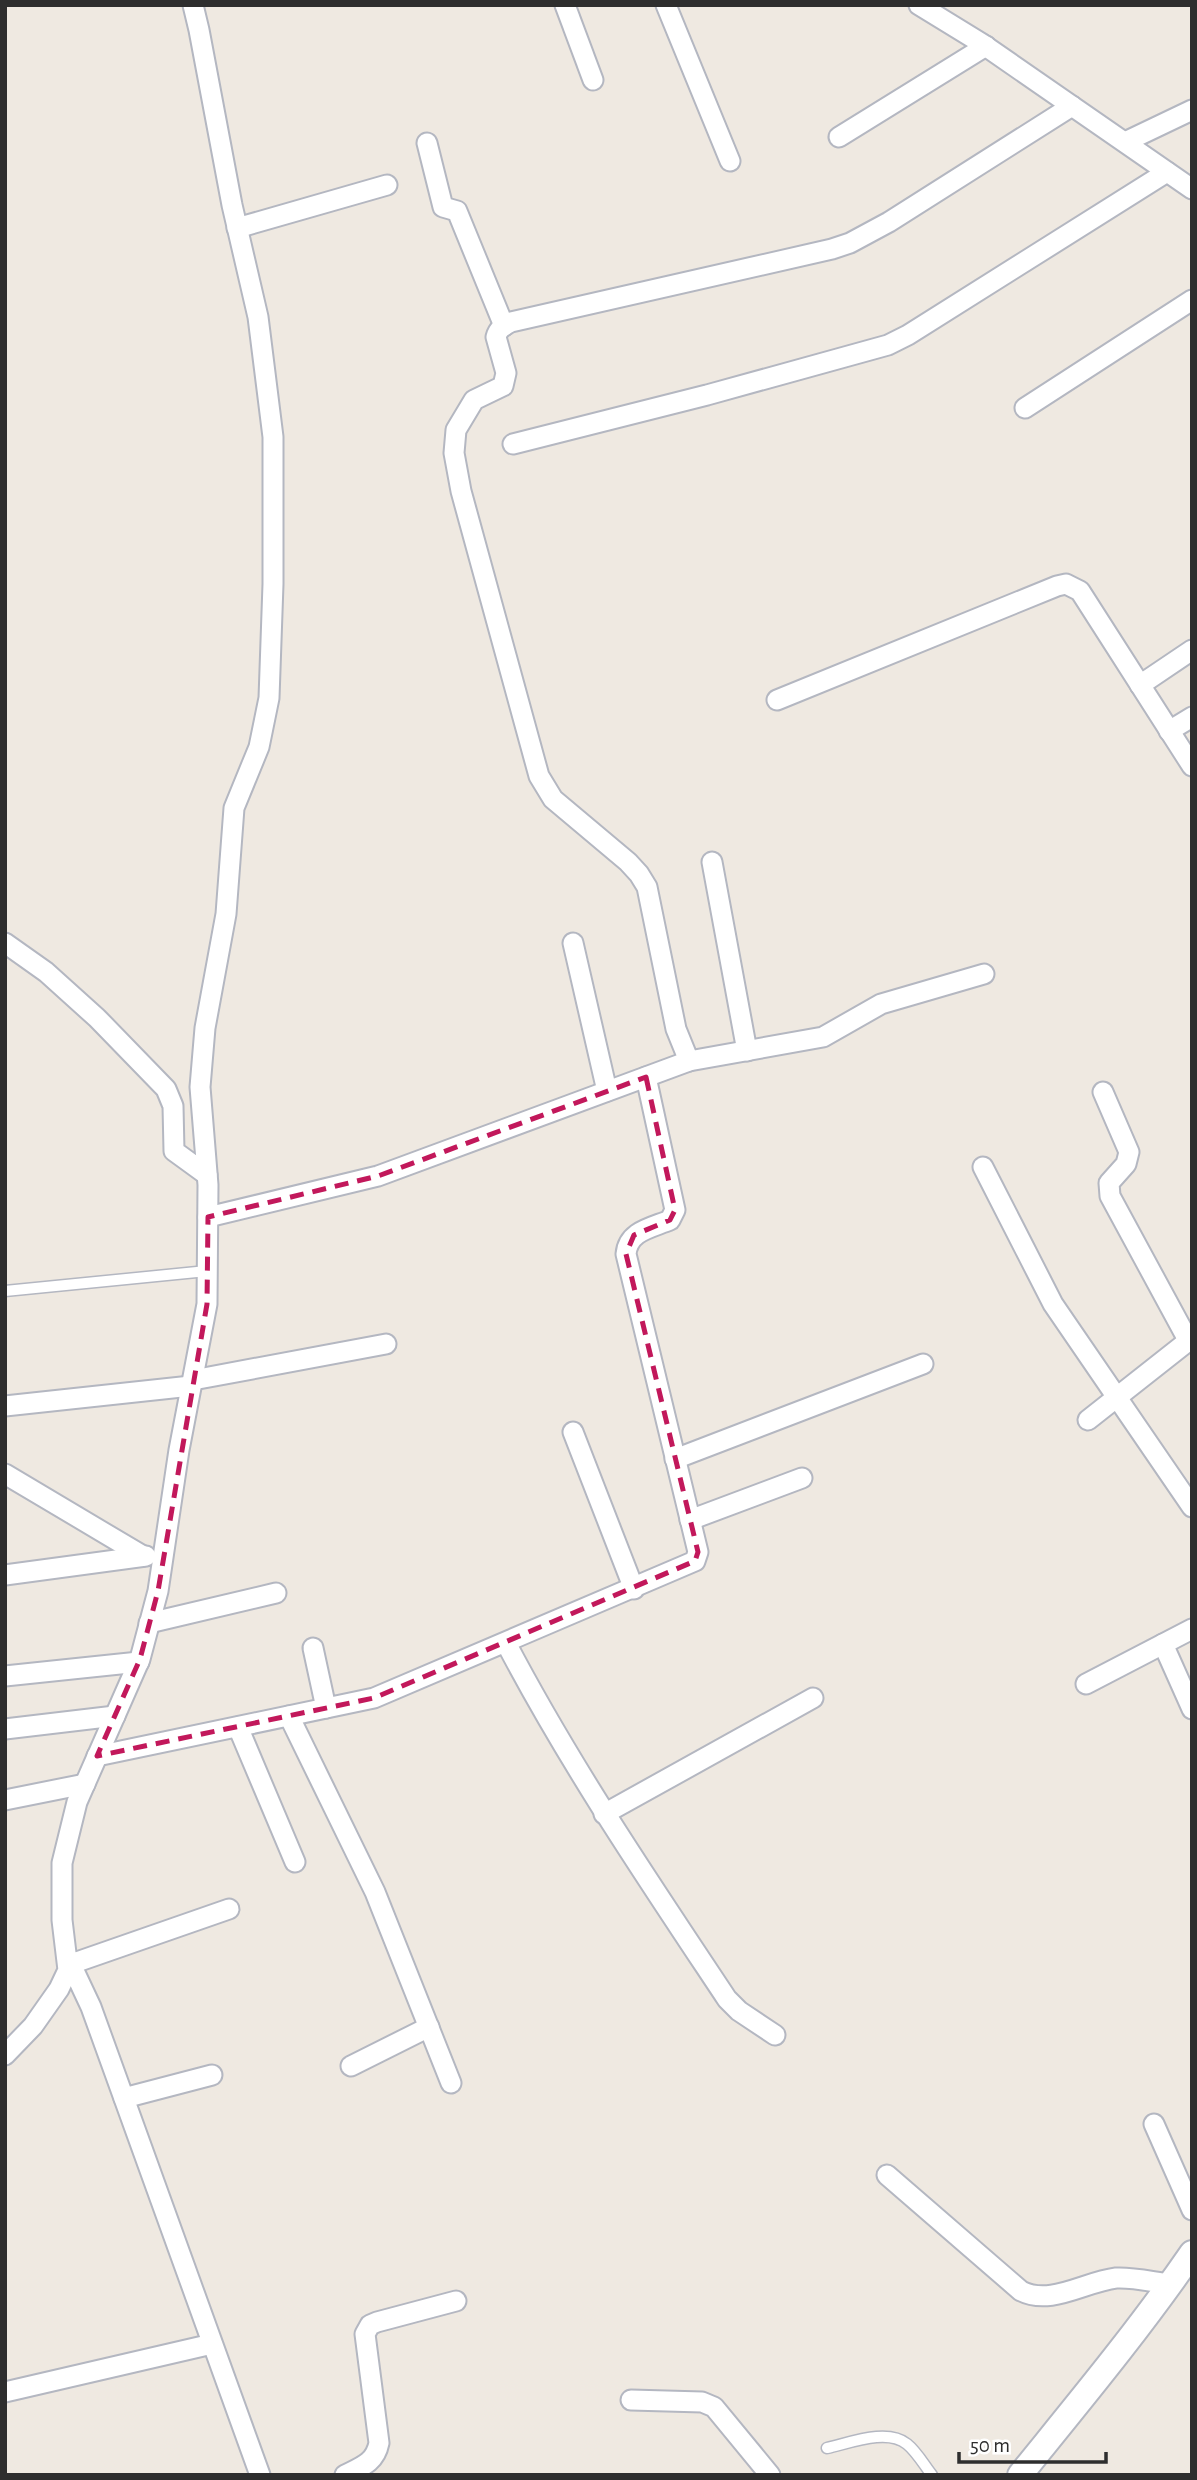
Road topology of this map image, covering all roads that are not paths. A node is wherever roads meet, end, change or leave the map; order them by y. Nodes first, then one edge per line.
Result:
1 (192, 5) edge
2 (565, 5) edge
3 (666, 5) edge
4 (919, 5) edge
5 (986, 46) junction
6 (593, 80) dead end
7 (1072, 106) junction
8 (1192, 110) edge
9 (839, 137) dead end
10 (1125, 142) junction
11 (427, 143) dead end
12 (730, 161) dead end
13 (1167, 172) junction
14 (387, 185) dead end
15 (1192, 189) edge
16 (237, 228) junction
17 (1192, 300) edge
18 (503, 326) junction
19 (1025, 408) dead end
20 (513, 444) dead end
21 (1192, 650) edge
22 (1140, 685) junction
23 (777, 700) dead end
24 (1192, 718) edge
25 (1169, 731) junction
26 (1192, 766) edge
27 (712, 862) dead end
28 (5, 943) edge
29 (573, 943) dead end
30 (984, 974) dead end
31 (747, 1051) junction
32 (689, 1061) junction
33 (646, 1077) junction
34 (607, 1091) junction
35 (1102, 1093) dead end
36 (983, 1167) dead end
37 (207, 1175) junction
38 (208, 1217) junction
39 (207, 1271) junction
40 (5, 1291) edge
41 (1190, 1339) edge
42 (386, 1344) dead end
43 (923, 1364) dead end
44 (192, 1383) junction
45 (1115, 1397) junction
46 (5, 1406) edge
47 (1088, 1420) dead end
48 (573, 1432) dead end
49 (675, 1459) junction
50 (5, 1474) edge
51 (802, 1479) dead end
52 (1192, 1507) edge
53 (690, 1520) junction
54 (153, 1557) junction
55 (5, 1574) edge
56 (634, 1588) junction
57 (276, 1594) dead end
58 (149, 1623) junction
59 (1192, 1629) edge
60 (506, 1643) junction
61 (1163, 1644) junction
62 (313, 1648) dead end
63 (139, 1662) junction
64 (5, 1676) edge
65 (1086, 1684) dead end
66 (813, 1698) dead end
67 (326, 1709) junction
68 (1192, 1709) edge
69 (115, 1716) junction
70 (289, 1716) junction
71 (238, 1727) junction
72 (5, 1729) edge
73 (97, 1756) junction
74 (85, 1784) junction
75 (5, 1800) edge
76 (604, 1814) junction
77 (295, 1862) dead end
78 (229, 1909) dead end
79 (69, 1959) junction
80 (429, 2027) junction
81 (775, 2035) dead end
82 (5, 2055) edge
83 (351, 2066) dead end
84 (212, 2075) dead end
85 (451, 2082) dead end
86 (124, 2098) junction
87 (1154, 2124) dead end
88 (887, 2175) dead end
89 (1192, 2210) edge
90 (1184, 2271) edge
91 (456, 2301) dead end
92 (212, 2344) junction
93 (5, 2392) edge
94 (631, 2400) dead end
95 (827, 2448) dead end
96 (260, 2475) edge
97 (345, 2475) edge
98 (770, 2475) edge
99 (932, 2475) edge
100 (1020, 2475) edge

1 - 16 street
2 - 6 street
3 - 12 street
4 - 5 street
5 - 7 street
5 - 9 street
7 - 10 street
7 - 18 street
8 - 10 street
10 - 13 street
11 - 18 street
13 - 15 street
13 - 20 street
14 - 16 street
16 - 37 street
17 - 19 street
18 - 32 street
21 - 22 street
22 - 23 street
22 - 25 street
24 - 25 street
25 - 26 street
27 - 31 street
28 - 37 street
29 - 34 street
30 - 31 street
31 - 32 street
32 - 33 street
33 - 34 street
33 - 49 street
34 - 38 street
35 - 41 street
36 - 45 street
37 - 38 street
38 - 39 street
39 - 40 lane
39 - 44 street
41 - 45 street
42 - 44 street
43 - 49 street
44 - 46 street
44 - 54 street
45 - 47 street
45 - 52 street
48 - 56 street
49 - 53 street
50 - 54 street
51 - 53 street
53 - 56 street
54 - 55 street
54 - 58 street
56 - 60 street
57 - 58 street
58 - 63 street
59 - 61 street
60 - 67 street
60 - 76 street
61 - 65 street
61 - 68 street
62 - 67 street
63 - 64 street
63 - 69 street
66 - 76 street
67 - 70 street
69 - 72 street
69 - 73 street
70 - 71 street
70 - 80 street
71 - 73 street
71 - 77 street
73 - 74 street
74 - 75 street
74 - 79 street
76 - 81 street
78 - 79 street
79 - 82 street
79 - 86 street
80 - 83 street
80 - 85 street
84 - 86 street
86 - 92 street
87 - 89 street
88 - 90 street
90 - 100 street
91 - 97 street
92 - 93 street
92 - 96 street
94 - 98 street
95 - 99 lane

